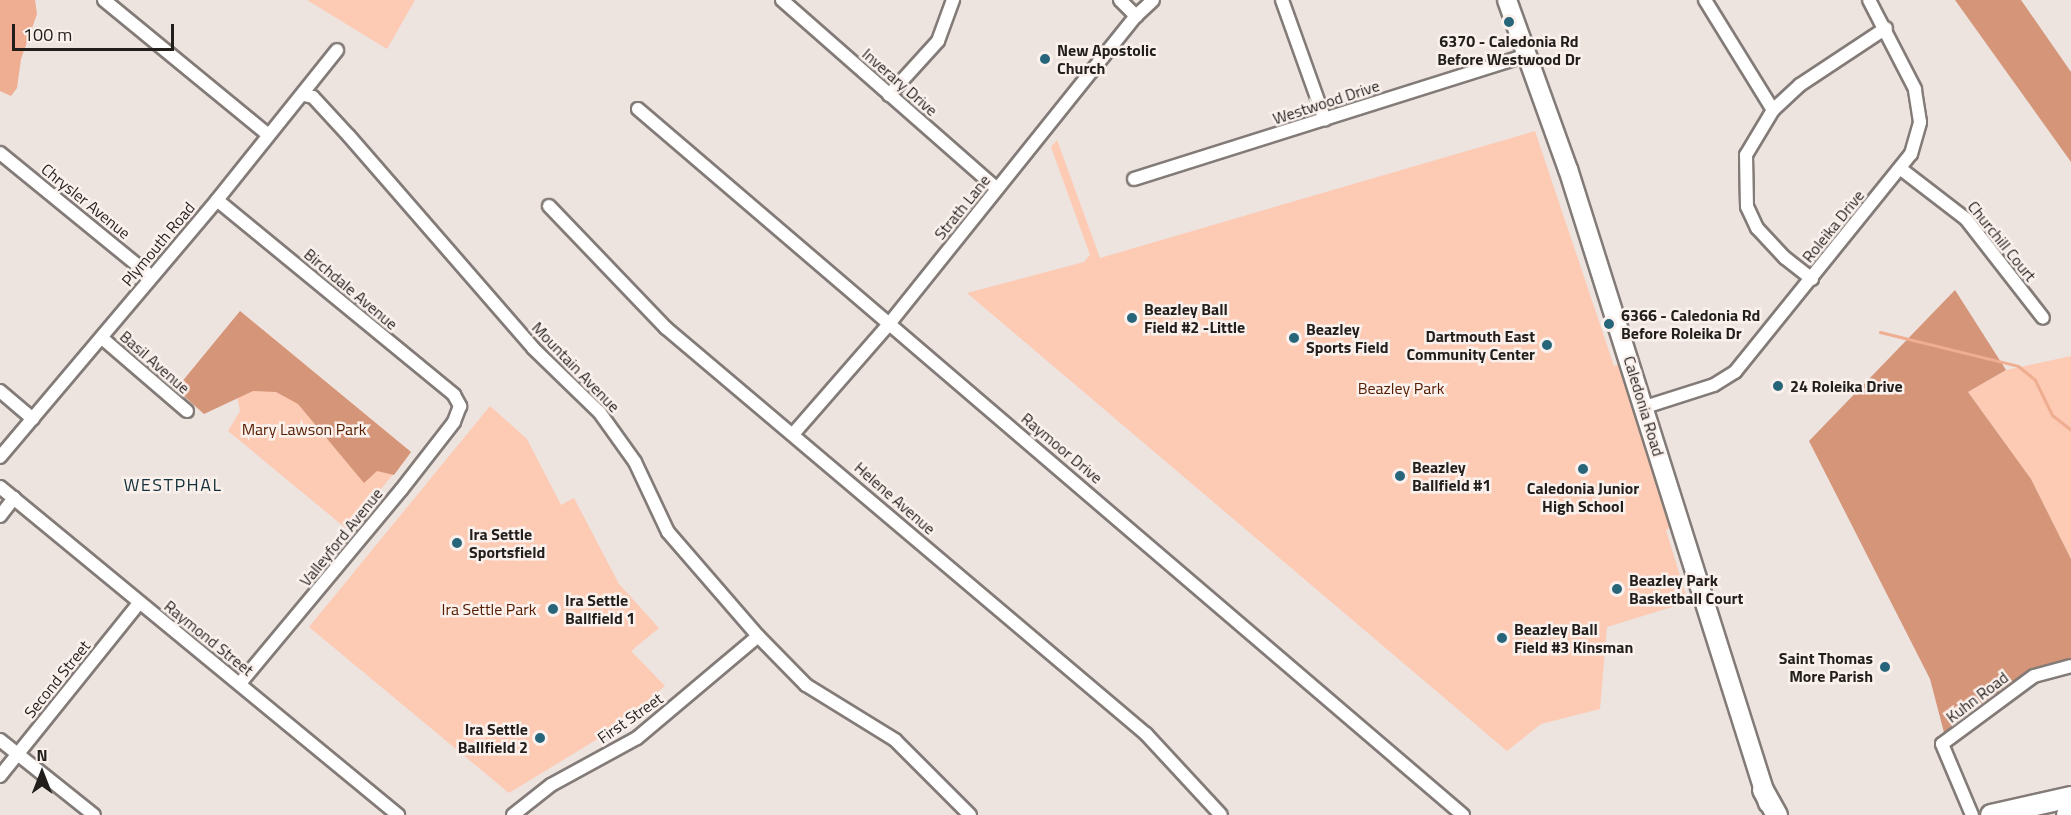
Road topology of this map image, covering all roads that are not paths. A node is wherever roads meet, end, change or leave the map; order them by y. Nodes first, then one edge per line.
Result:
1 (104, 0) edge
2 (782, 0) edge
3 (953, 0) edge
4 (1120, 0) edge
5 (1153, 0) edge
6 (1282, 0) edge
7 (1507, 0) edge
8 (1705, 0) edge
9 (1869, 0) edge
10 (1136, 16) junction
11 (1886, 28) junction
12 (337, 50) dead end
13 (1528, 55) junction
14 (890, 94) junction
15 (304, 95) junction
16 (638, 109) dead end
17 (1773, 110) junction
18 (1325, 120) junction
19 (267, 134) junction
20 (0, 153) edge
21 (1901, 169) junction
22 (1134, 179) dead end
23 (997, 189) junction
24 (217, 200) junction
25 (549, 206) dead end
26 (151, 276) junction
27 (1812, 279) junction
28 (2043, 318) dead end
29 (889, 324) junction
30 (102, 338) junction
31 (0, 391) edge
32 (460, 406) joint
33 (1645, 407) junction
34 (187, 411) dead end
35 (33, 419) junction
36 (794, 433) junction
37 (0, 457) edge
38 (0, 487) edge
39 (14, 498) junction
40 (0, 516) edge
41 (139, 603) junction
42 (758, 636) junction
43 (2071, 666) edge
44 (240, 683) junction
45 (0, 740) edge
46 (17, 754) junction
47 (0, 776) edge
48 (1763, 790) junction
49 (2071, 797) edge
50 (94, 815) edge
51 (398, 815) edge
52 (513, 815) edge
53 (970, 815) edge
54 (1221, 815) edge
55 (1463, 815) edge
56 (1765, 815) edge
57 (1772, 815) edge
58 (1777, 815) edge
59 (1972, 815) edge
60 (1991, 815) edge

1 - 19 street
2 - 14 street, Inverary Drive
3 - 14 street
4 - 10 street
5 - 10 street, Strath Lane
6 - 18 street
7 - 13 street, Caledonia Road
8 - 17 street
9 - 11 street, Roleika Drive
10 - 23 street, Strath Lane
11 - 17 street
11 - 21 street, Roleika Drive
12 - 15 street, Plymouth Road
13 - 18 street, Westwood Drive
13 - 33 street, Caledonia Road
14 - 23 street, Inverary Drive
15 - 19 street, Plymouth Road
15 - 42 street, Mountain Avenue
16 - 29 street, Raymoor Drive
17 - 27 street
18 - 22 street, Westwood Drive
19 - 24 street, Plymouth Road
20 - 26 street, Chrysler Avenue
21 - 27 street, Roleika Drive
21 - 28 street, Churchill Court
23 - 29 street, Strath Lane
24 - 26 street, Plymouth Road
24 - 32 street, Birchdale Avenue
25 - 36 street, Helene Avenue
26 - 30 street, Plymouth Road
27 - 33 street, Roleika Drive
29 - 36 street, Strath Lane
29 - 55 street, Raymoor Drive
30 - 34 street, Basil Avenue
30 - 35 street, Plymouth Road
31 - 35 street
32 - 44 street, Valleyford Avenue
33 - 48 street, Caledonia Road
35 - 37 street, Plymouth Road
36 - 54 street, Helene Avenue
38 - 39 street, Raymond Street
39 - 40 street
39 - 41 street, Raymond Street
41 - 44 street, Raymond Street
41 - 46 street, Second Street
42 - 52 street, First Street
42 - 53 street, Mountain Avenue
43 - 59 street, Kuhn Road
44 - 51 street, Raymond Street
45 - 46 street
46 - 47 street, Second Street
46 - 50 street
48 - 56 main road
48 - 57 street, Caledonia Road
48 - 58 main road
49 - 60 main road

